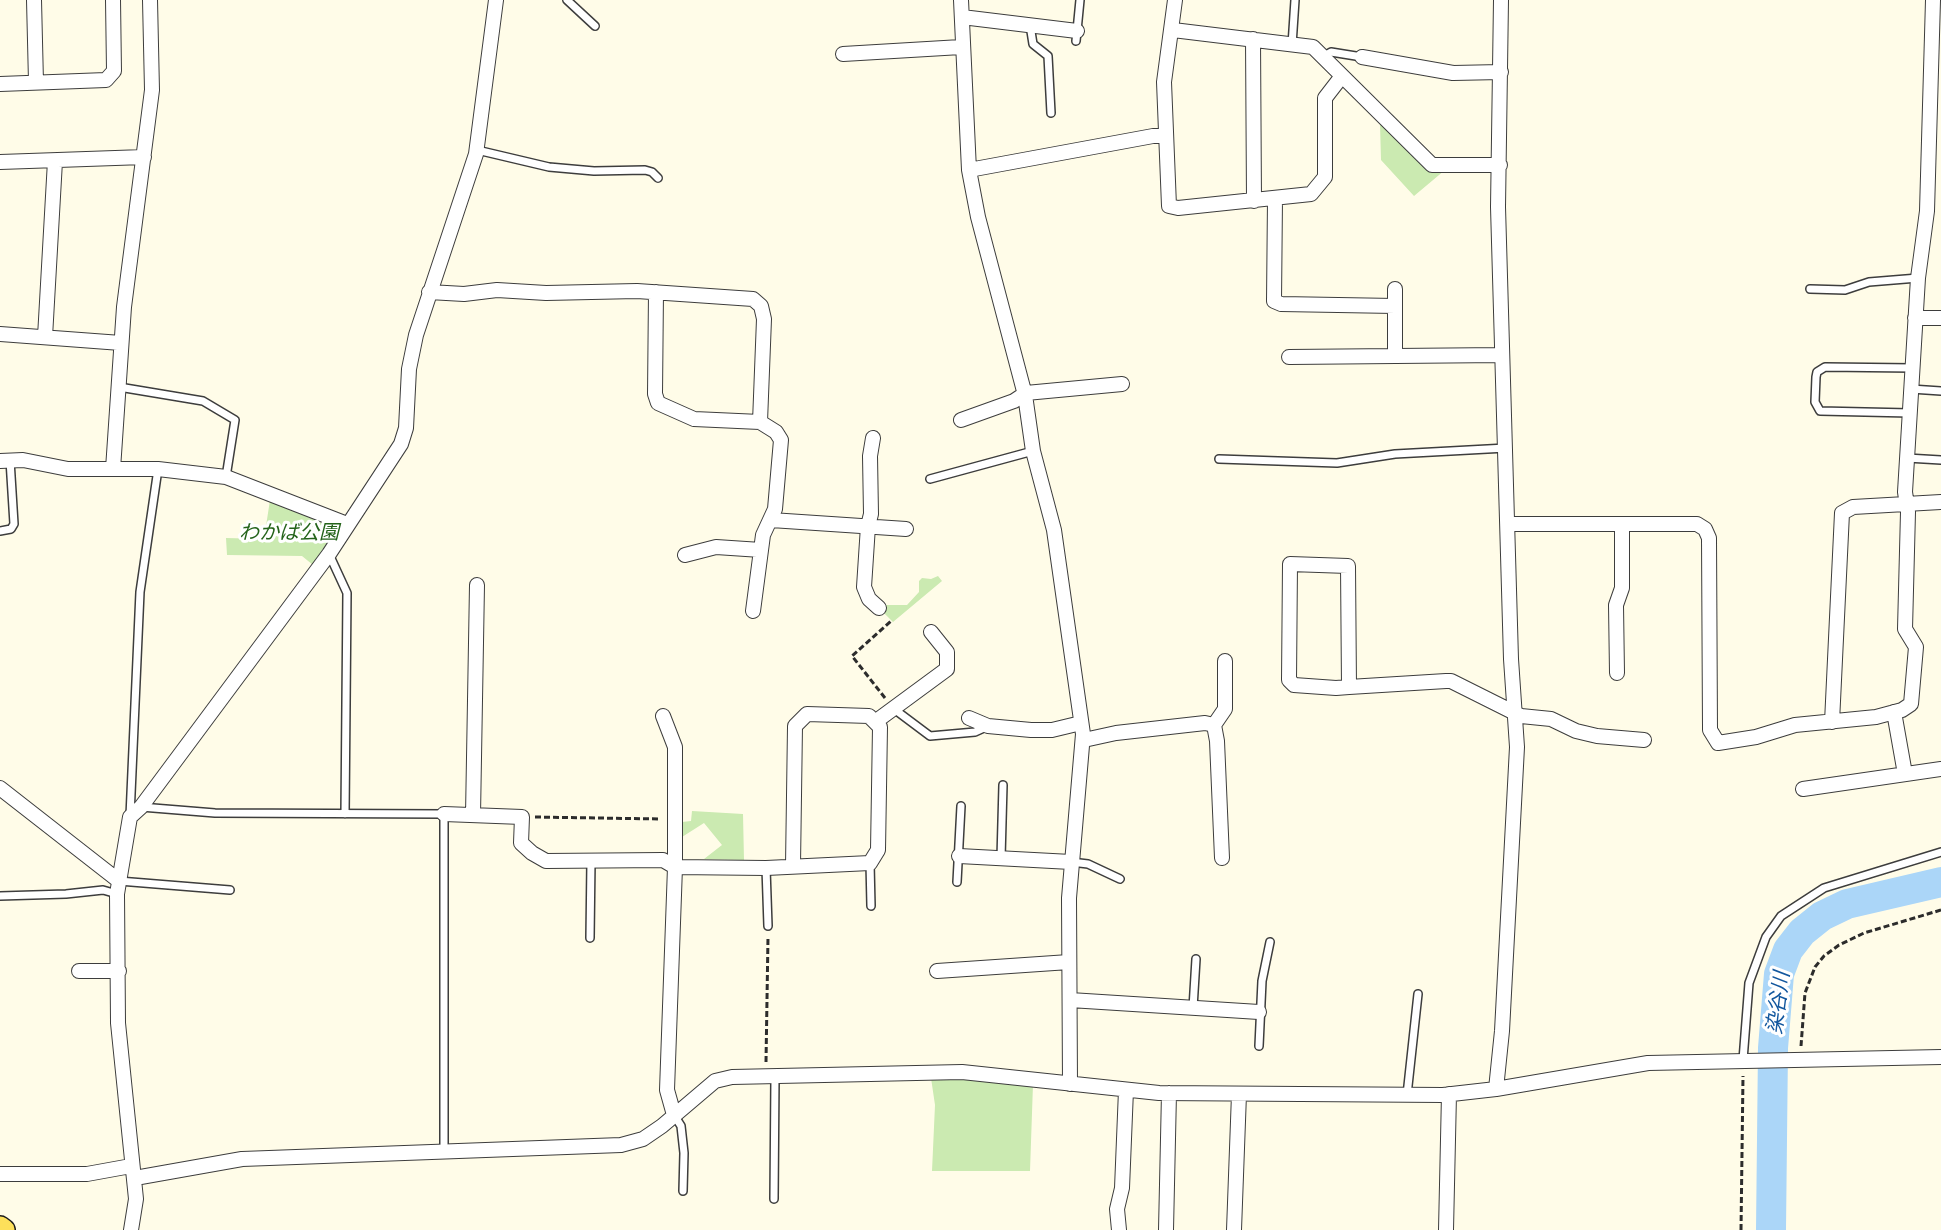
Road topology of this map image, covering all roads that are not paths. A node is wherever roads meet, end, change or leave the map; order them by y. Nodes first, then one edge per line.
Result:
1 (34, 0) edge
2 (113, 0) edge
3 (150, 0) edge
4 (496, 0) edge
5 (567, 0) edge
6 (961, 0) edge
7 (1080, 0) edge
8 (1175, 0) edge
9 (1295, 0) edge
10 (1501, 0) edge
11 (1933, 0) edge
12 (962, 17) junction
13 (1030, 25) junction
14 (595, 26) dead end
15 (1173, 30) junction
16 (1076, 36) joint
17 (1253, 39) junction
18 (1292, 45) junction
19 (961, 47) junction
20 (843, 54) dead end
21 (1324, 56) junction
22 (1362, 57) joint
23 (1501, 72) junction
24 (1342, 76) junction
25 (1936, 77) edge
26 (36, 82) junction
27 (0, 84) edge
28 (1051, 113) dead end
29 (1165, 136) junction
30 (477, 150) junction
31 (144, 157) junction
32 (55, 161) junction
33 (0, 162) edge
34 (1500, 165) junction
35 (969, 171) junction
36 (658, 178) dead end
37 (1275, 199) junction
38 (1254, 201) junction
39 (1941, 208) edge
40 (1927, 211) junction
41 (1918, 278) junction
42 (1395, 289) dead end
43 (1810, 289) dead end
44 (429, 292) junction
45 (656, 292) junction
46 (1395, 306) junction
47 (1915, 318) junction
48 (1941, 318) edge
49 (0, 334) edge
50 (45, 337) junction
51 (121, 344) junction
52 (1395, 355) junction
53 (1502, 355) junction
54 (1289, 357) dead end
55 (1912, 368) junction
56 (1122, 384) dead end
57 (119, 387) junction
58 (1911, 389) junction
59 (1941, 391) edge
60 (1025, 394) junction
61 (1910, 413) junction
62 (961, 420) dead end
63 (760, 423) junction
64 (873, 438) dead end
65 (1506, 448) junction
66 (1033, 451) junction
67 (1907, 458) junction
68 (1219, 459) dead end
69 (5, 460) edge
70 (1941, 460) edge
71 (113, 469) junction
72 (158, 469) junction
73 (226, 477) junction
74 (930, 478) dead end
75 (1906, 502) junction
76 (1941, 502) edge
77 (771, 520) junction
78 (346, 524) junction
79 (1509, 524) junction
80 (1622, 525) junction
81 (868, 526) junction
82 (906, 529) dead end
83 (0, 531) edge
84 (761, 550) junction
85 (329, 554) junction
86 (685, 555) dead end
87 (477, 585) dead end
88 (879, 608) dead end
89 (753, 611) dead end
90 (931, 632) dead end
91 (1224, 661) dead end
92 (1617, 673) dead end
93 (1349, 687) junction
94 (894, 709) junction
95 (1515, 711) junction
96 (1894, 712) junction
97 (663, 716) dead end
98 (969, 718) dead end
99 (875, 722) junction
100 (1832, 722) junction
101 (1081, 723) junction
102 (1214, 725) junction
103 (988, 726) junction
104 (1084, 740) junction
105 (1644, 740) dead end
106 (1941, 769) edge
107 (1905, 774) junction
108 (1003, 785) dead end
109 (0, 788) edge
110 (1803, 789) dead end
111 (961, 806) dead end
112 (135, 812) junction
113 (345, 814) junction
114 (444, 814) junction
115 (473, 815) junction
116 (1941, 852) edge
117 (959, 856) junction
118 (1001, 858) junction
119 (1222, 858) dead end
120 (591, 861) junction
121 (870, 862) junction
122 (1071, 862) junction
123 (793, 865) junction
124 (675, 867) junction
125 (766, 868) junction
126 (1120, 879) dead end
127 (957, 882) dead end
128 (118, 888) junction
129 (230, 890) dead end
130 (0, 896) edge
131 (871, 906) dead end
132 (768, 926) road end
133 (590, 938) dead end
134 (1270, 942) dead end
135 (1196, 959) dead end
136 (1069, 962) junction
137 (79, 971) dead end
138 (119, 971) junction
139 (937, 971) dead end
140 (1418, 994) dead end
141 (1070, 1000) junction
142 (1193, 1008) junction
143 (1259, 1012) junction
144 (1259, 1046) dead end
145 (1941, 1057) edge
146 (1746, 1060) junction
147 (770, 1077) junction
148 (1070, 1084) junction
149 (1126, 1089) junction
150 (1496, 1089) junction
151 (1169, 1093) junction
152 (1239, 1094) junction
153 (1449, 1094) junction
154 (1407, 1095) junction
155 (674, 1115) junction
156 (444, 1151) junction
157 (133, 1172) junction
158 (0, 1173) edge
159 (683, 1191) dead end
160 (774, 1199) dead end
161 (0, 1227) edge
162 (4, 1230) edge
163 (131, 1230) edge
164 (1119, 1230) edge
165 (1166, 1230) edge
166 (1234, 1230) edge
167 (1446, 1230) edge

1 - 26 street
2 - 26 street
3 - 31 street
4 - 30 street
5 - 14 lane
6 - 12 street
7 - 16 lane
8 - 15 street
9 - 18 lane
10 - 23 street
11 - 25 street
12 - 13 street
12 - 19 street
13 - 16 street
13 - 28 lane
15 - 17 street
15 - 29 street
17 - 18 street
17 - 38 street
18 - 21 street
19 - 20 street
19 - 35 street
21 - 22 lane
21 - 24 street
22 - 23 street
23 - 34 street
24 - 34 street
24 - 37 street
25 - 40 street
26 - 27 street
29 - 35 street
29 - 38 street
30 - 36 lane
30 - 44 street
31 - 32 street
31 - 51 street
32 - 33 street
32 - 50 street
34 - 53 street
35 - 60 street
37 - 38 street
37 - 46 street
39 - 40 street
40 - 41 street
41 - 43 lane
41 - 47 street
42 - 46 street
44 - 45 street
44 - 78 street
45 - 63 street
45 - 63 street
46 - 52 street
47 - 48 street
47 - 55 street
49 - 50 street
50 - 51 street
51 - 57 street
52 - 53 street
52 - 54 street
53 - 65 street
55 - 58 street
55 - 61 lane
56 - 60 street
57 - 71 street
57 - 73 lane
58 - 59 lane
58 - 61 street
60 - 62 street
60 - 66 street
61 - 67 street
63 - 77 street
64 - 81 street
65 - 68 lane
65 - 79 street
66 - 74 lane
66 - 101 street
67 - 70 lane
67 - 75 street
69 - 71 street
69 - 83 lane
71 - 72 street
72 - 73 street
72 - 112 lane
73 - 78 street
75 - 76 street
75 - 96 street
75 - 100 street
77 - 81 street
77 - 84 street
78 - 85 street
79 - 80 street
79 - 95 street
80 - 92 street
80 - 100 street
81 - 82 street
81 - 88 street
84 - 86 street
84 - 89 street
85 - 112 street
85 - 113 lane
87 - 115 street
90 - 94 street
91 - 102 street
93 - 93 street
93 - 95 street
94 - 99 street
94 - 103 lane
95 - 105 street
95 - 150 street
96 - 100 street
96 - 107 street
97 - 124 street
98 - 103 street
99 - 121 street
99 - 123 street
101 - 103 street
101 - 104 street
102 - 104 street
102 - 119 street
104 - 122 street
106 - 107 street
107 - 110 street
108 - 118 lane
109 - 128 street
111 - 117 lane
112 - 113 lane
112 - 128 street
113 - 114 lane
114 - 115 street
114 - 156 lane
115 - 120 street
116 - 146 lane
117 - 118 street
117 - 127 lane
118 - 122 street
120 - 124 street
120 - 133 lane
121 - 123 street
121 - 131 lane
122 - 126 lane
122 - 136 street
123 - 125 street
124 - 125 street
124 - 155 street
125 - 132 lane
128 - 129 lane
128 - 130 lane
128 - 138 street
134 - 143 lane
135 - 142 lane
136 - 139 street
136 - 141 street
137 - 138 street
138 - 157 street
140 - 154 lane
141 - 142 street
141 - 148 street
142 - 143 street
143 - 144 lane
145 - 146 street
146 - 150 street
147 - 148 street
147 - 155 street
147 - 160 lane
148 - 149 street
149 - 151 street
149 - 164 street
150 - 153 street
151 - 152 street
151 - 165 street
152 - 154 street
152 - 166 street
153 - 154 street
153 - 167 street
155 - 156 street
155 - 159 lane
156 - 157 street
157 - 158 street
157 - 163 street
161 - 162 main road

